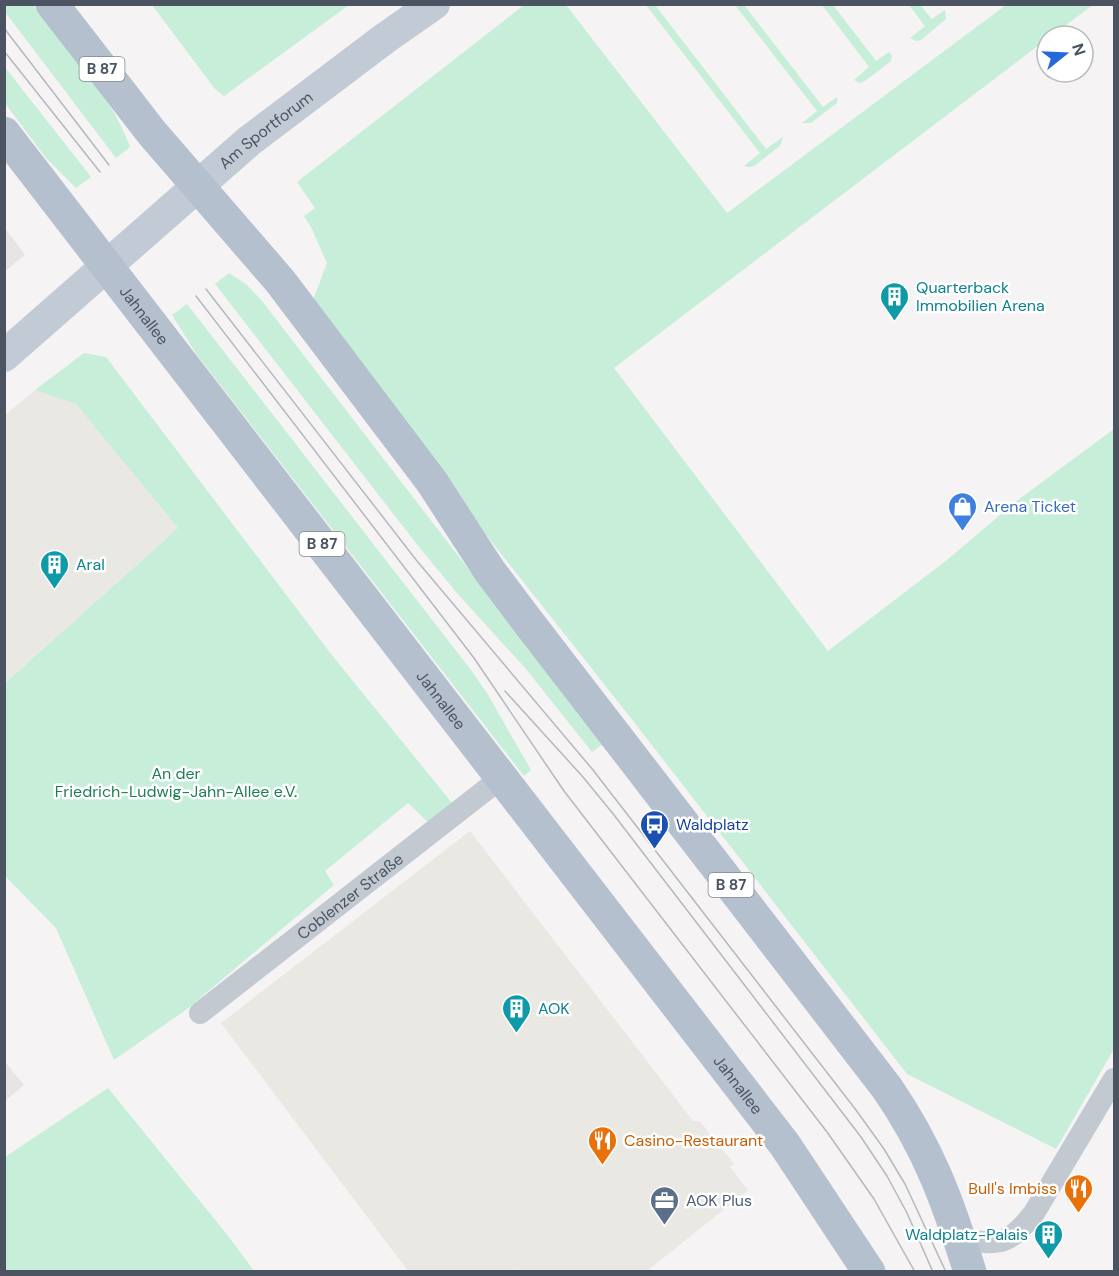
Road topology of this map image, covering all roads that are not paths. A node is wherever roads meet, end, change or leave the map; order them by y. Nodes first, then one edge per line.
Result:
1 (52, 4) edge
2 (434, 4) edge
3 (4, 133) edge
4 (198, 186) junction
5 (108, 266) junction
6 (4, 356) edge
7 (501, 778) junction
8 (200, 1013) dead end
9 (1114, 1079) edge
10 (960, 1240) junction
11 (869, 1272) edge
12 (970, 1272) edge

1 - 4 main road, B 87
2 - 4 main road, Am Sportforum
3 - 5 main road, Jahnallee / B 87
4 - 5 main road, Am Sportforum
4 - 10 main road, B 87
5 - 6 main road, Am Sportforum
5 - 7 main road, Jahnallee / B 87
7 - 8 street, Coblenzer Straße
7 - 11 main road, Jahnallee / B 87
9 - 10 street
10 - 12 main road, B 87

